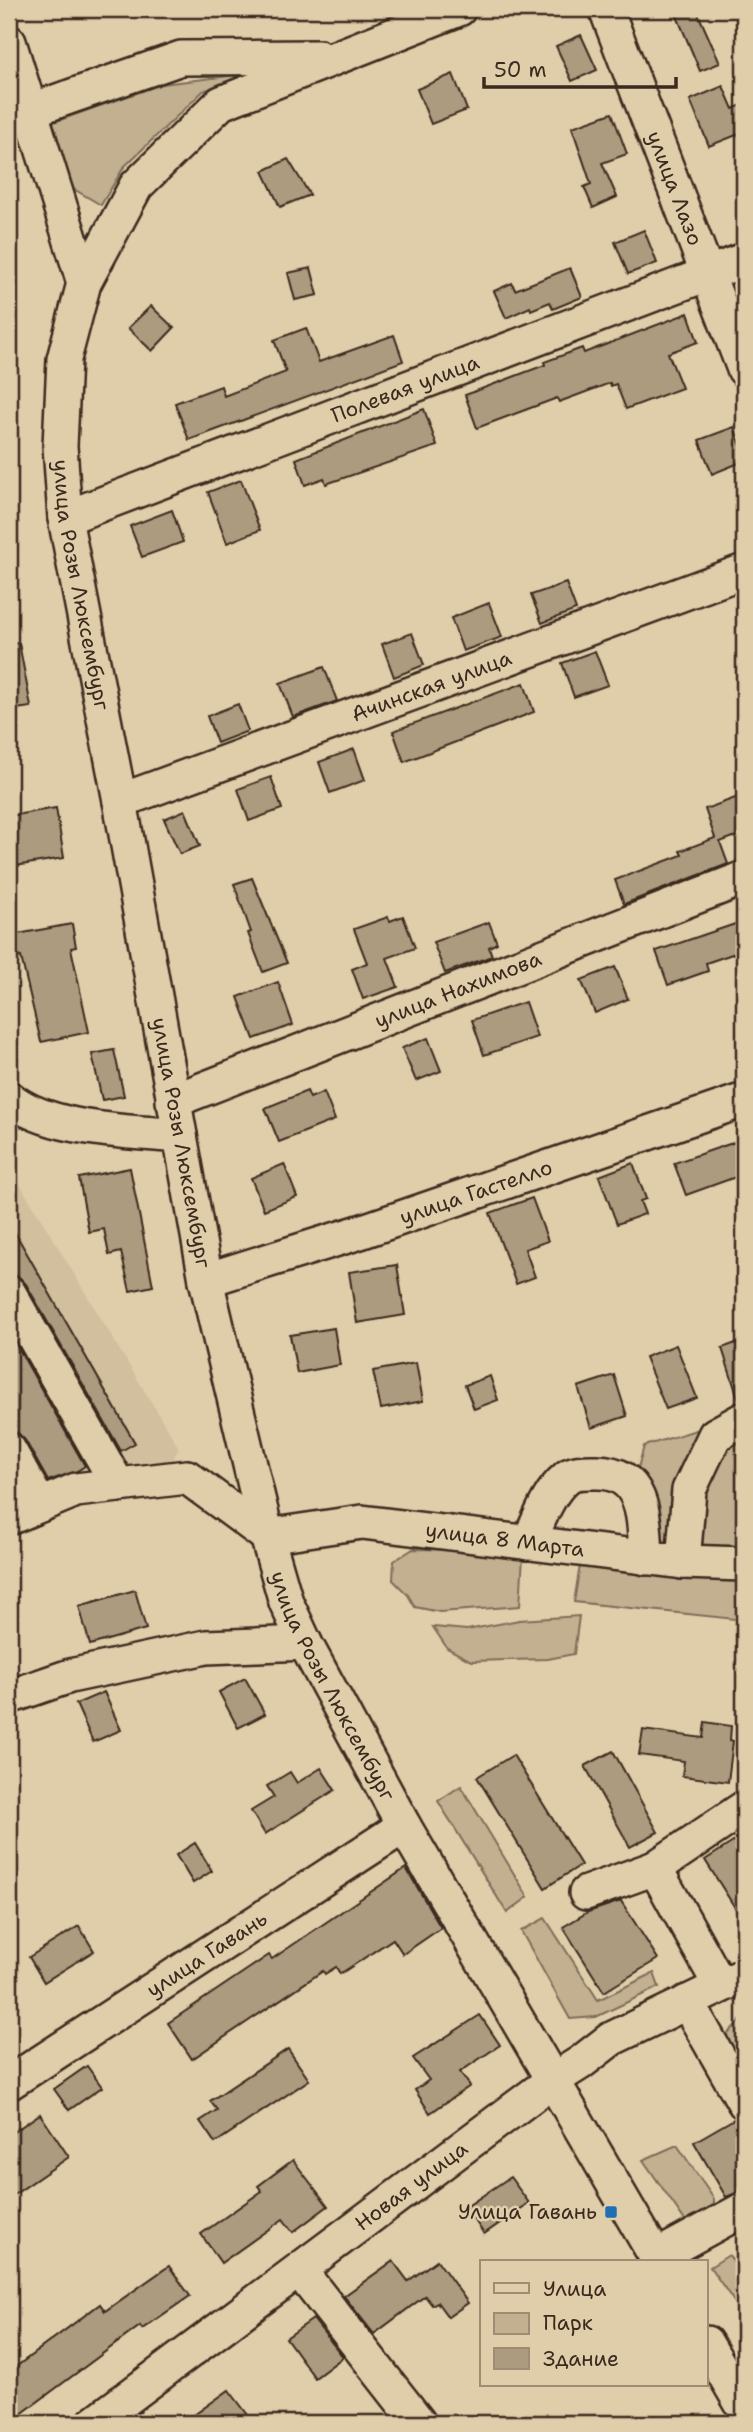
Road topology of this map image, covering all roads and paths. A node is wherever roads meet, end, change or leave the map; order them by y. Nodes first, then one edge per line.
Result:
1 (459, 9) edge
2 (606, 9) edge
3 (9, 42) edge
4 (338, 57) junction
5 (19, 114) edge
6 (744, 260) edge
7 (708, 274) junction
8 (84, 283) junction
9 (744, 369) edge
10 (65, 518) junction
11 (744, 571) edge
12 (120, 801) junction
13 (744, 878) edge
14 (9, 1098) edge
15 (744, 1100) edge
16 (173, 1101) junction
17 (180, 1136) junction
18 (206, 1280) junction
19 (9, 1293) edge
20 (744, 1419) edge
21 (9, 1450) edge
22 (118, 1485) junction
23 (40, 1505) junction
24 (9, 1518) edge
25 (267, 1536) junction
26 (528, 1543) junction
27 (646, 1558) junction
28 (683, 1562) junction
29 (744, 1564) edge
30 (305, 1643) junction
31 (9, 1697) edge
32 (744, 1808) edge
33 (404, 1826) junction
34 (655, 1868) junction
35 (586, 1893) dead end
36 (732, 1980) edge
37 (687, 2001) junction
38 (553, 2080) junction
39 (9, 2083) edge
40 (744, 2102) edge
41 (744, 2209) edge
42 (657, 2260) edge
43 (300, 2271) junction
44 (724, 2356) edge
45 (744, 2408) edge
46 (94, 2423) edge
47 (419, 2423) edge

1 - 4 street, улица Розы Люксембург
2 - 7 street, улица Лазо
3 - 5 street
4 - 5 street
4 - 8 street, улица Розы Люксембург
5 - 8 street
6 - 7 street, Полевая улица
7 - 9 street, улица Лазо
7 - 10 street, Полевая улица
8 - 10 street, улица Розы Люксембург
10 - 12 street, улица Розы Люксембург
11 - 12 street, Ачинская улица
12 - 16 street, улица Розы Люксембург
13 - 16 street, улица Нахимова
14 - 17 street
15 - 18 street, улица Гастелло
16 - 17 street, улица Розы Люксембург
17 - 18 street, улица Розы Люксембург
18 - 25 street, улица Розы Люксембург
19 - 22 street
20 - 28 street
21 - 23 street
22 - 23 street
22 - 25 street
23 - 24 street
25 - 26 street, улица 8 Марта
25 - 30 street, улица Розы Люксембург
26 - 27 street, улица 8 Марта
26 - 27 street
27 - 28 street, улица 8 Марта
28 - 29 street, улица 8 Марта
30 - 31 street
30 - 33 street, улица Розы Люксембург
32 - 34 street
33 - 38 street, улица Розы Люксембург
33 - 39 street, улица Гавань
34 - 35 street
34 - 36 street
36 - 37 street, Новая улица
37 - 38 street, Новая улица
37 - 40 street
38 - 42 street, улица Розы Люксембург
38 - 43 street, Новая улица
41 - 42 street
43 - 46 street, Новая улица
43 - 47 street
44 - 45 street

